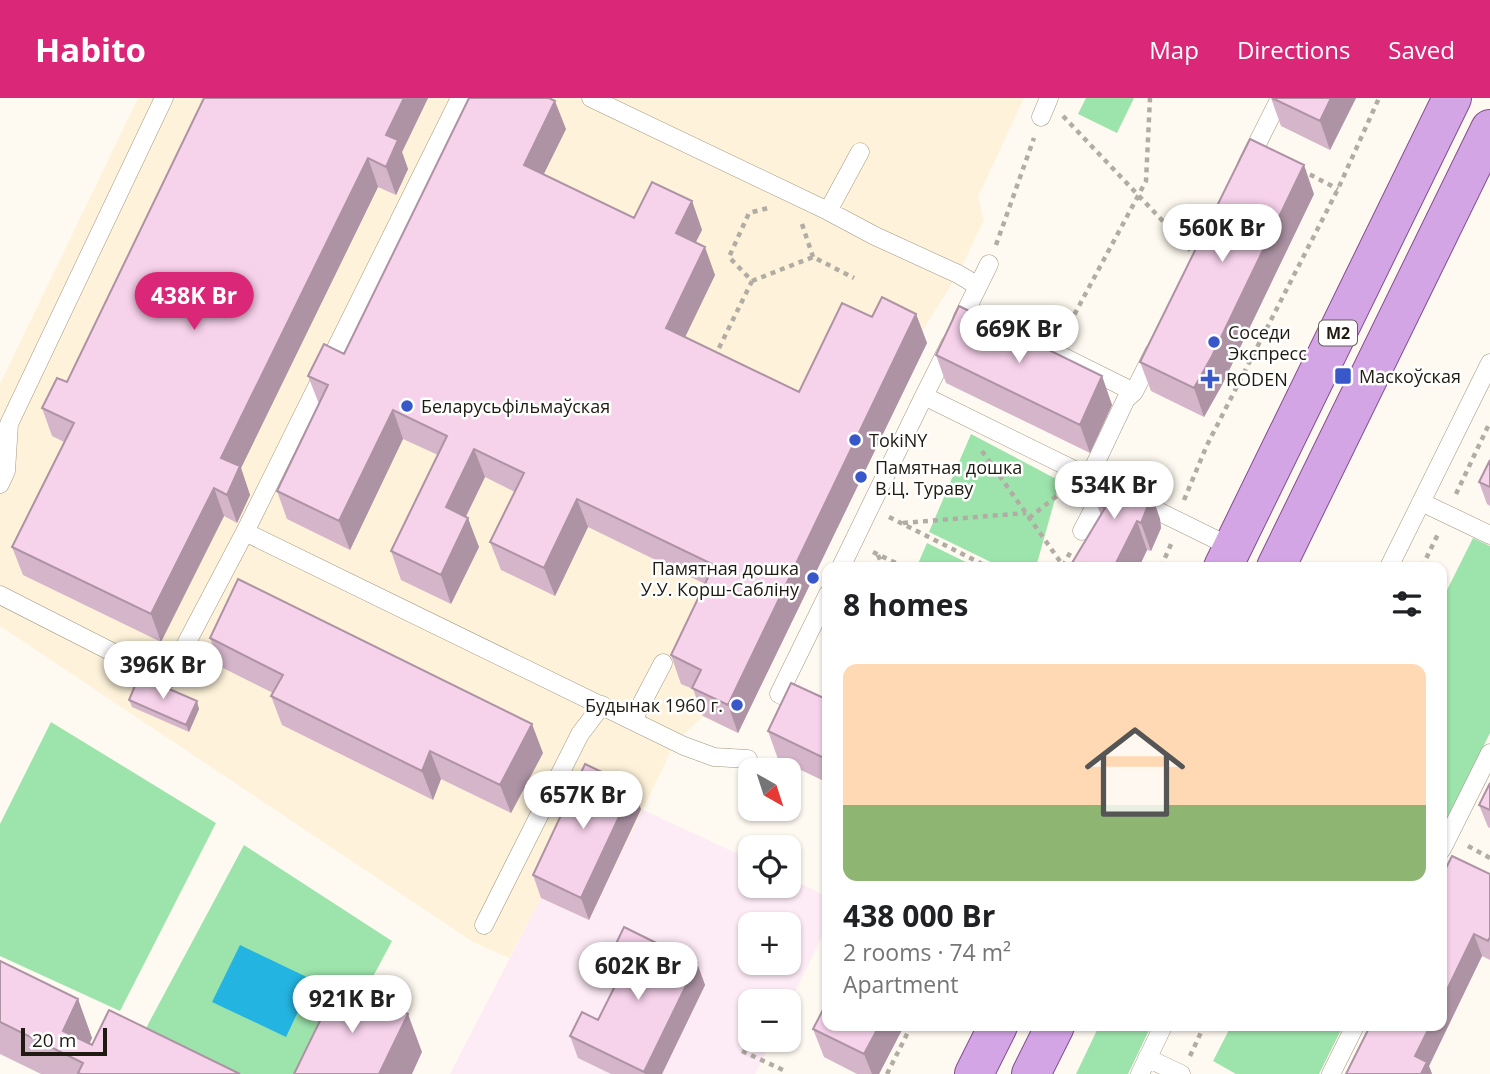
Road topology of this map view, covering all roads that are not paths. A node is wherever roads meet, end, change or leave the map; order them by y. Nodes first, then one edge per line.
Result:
1 (164, 98) edge
2 (460, 98) edge
3 (591, 98) edge
4 (1280, 98) edge
5 (1452, 98) edge
6 (1490, 129) edge
7 (860, 152) dead end
8 (1239, 181) edge
9 (828, 211) junction
10 (989, 264) road end
11 (978, 286) junction
12 (967, 309) junction
13 (1164, 332) edge
14 (1490, 363) edge
15 (1134, 392) junction
16 (924, 396) junction
17 (1089, 477) junction
18 (0, 484) edge
19 (1106, 485) junction
20 (1421, 502) junction
21 (1082, 531) dead end
22 (245, 533) junction
23 (1490, 535) edge
24 (1228, 557) edge
25 (843, 562) edge
26 (1278, 562) edge
27 (1391, 562) edge
28 (0, 595) edge
29 (822, 606) edge
30 (663, 663) dead end
31 (602, 705) junction
32 (822, 714) edge
33 (634, 720) junction
34 (1490, 753) edge
35 (738, 758) edge
36 (1447, 839) edge
37 (484, 925) dead end
38 (996, 1031) edge
39 (1052, 1031) edge
40 (1161, 1031) edge
41 (1352, 1031) edge
42 (1144, 1066) edge
43 (974, 1074) edge
44 (1031, 1074) edge
45 (1181, 1074) edge
46 (1331, 1074) edge

1 - 18 lane
2 - 22 lane
3 - 9 lane
4 - 8 lane
5 - 24 main road, М2
6 - 26 main road, М2
7 - 9 lane
9 - 11 lane
10 - 11 lane
11 - 12 lane
12 - 15 lane
12 - 16 lane
13 - 15 lane
14 - 20 lane
15 - 17 lane
16 - 17 lane
16 - 25 lane
17 - 19 lane
19 - 21 lane
19 - 24 lane
20 - 23 lane
20 - 27 lane
22 - 28 lane
22 - 31 lane
29 - 32 lane
30 - 33 lane
31 - 33 lane
31 - 37 lane
33 - 35 lane
34 - 36 lane
38 - 43 main road
39 - 44 main road
40 - 42 lane
41 - 46 lane
42 - 45 lane

